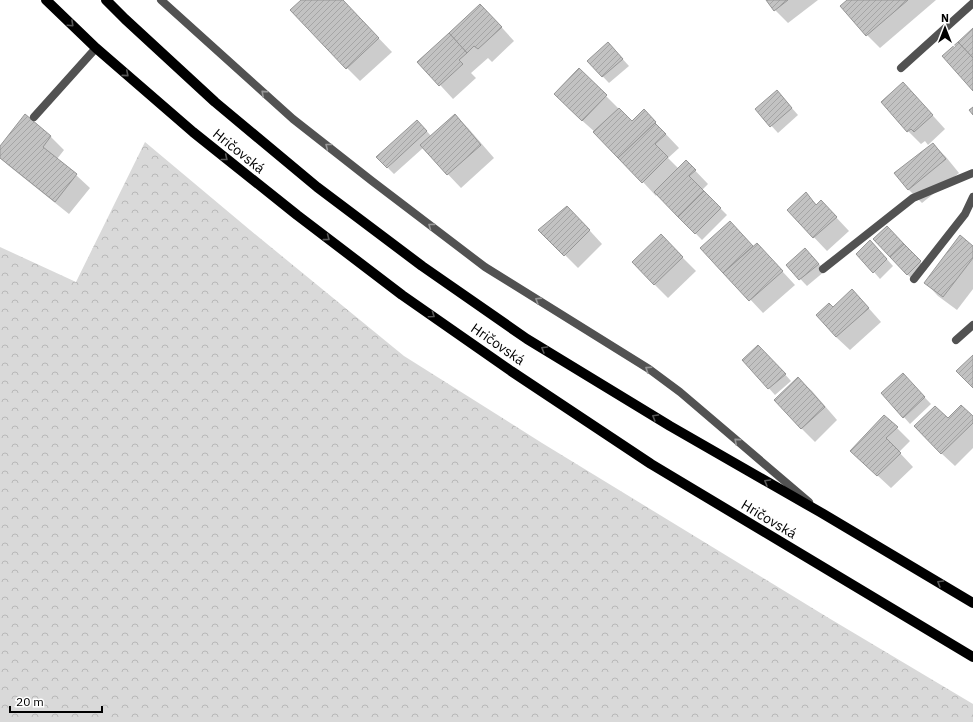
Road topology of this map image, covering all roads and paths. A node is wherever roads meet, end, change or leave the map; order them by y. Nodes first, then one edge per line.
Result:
1 (46, 0) edge
2 (106, 0) edge
3 (161, 0) edge
4 (973, 3) edge
5 (96, 48) junction
6 (901, 68) dead end
7 (34, 117) dead end
8 (973, 173) edge
9 (973, 197) edge
10 (823, 269) dead end
11 (914, 279) dead end
12 (973, 325) edge
13 (956, 340) dead end
14 (820, 512) junction
15 (973, 603) edge
16 (973, 656) edge

1 -> 5 main road, Hričovská
14 -> 2 main road, Hričovská
14 -> 3 street, Hričovská
4 - 6 street
5 - 7 street
5 -> 16 main road, Hričovská
8 - 10 street
9 - 11 street
12 - 13 street
15 -> 14 main road, Hričovská

